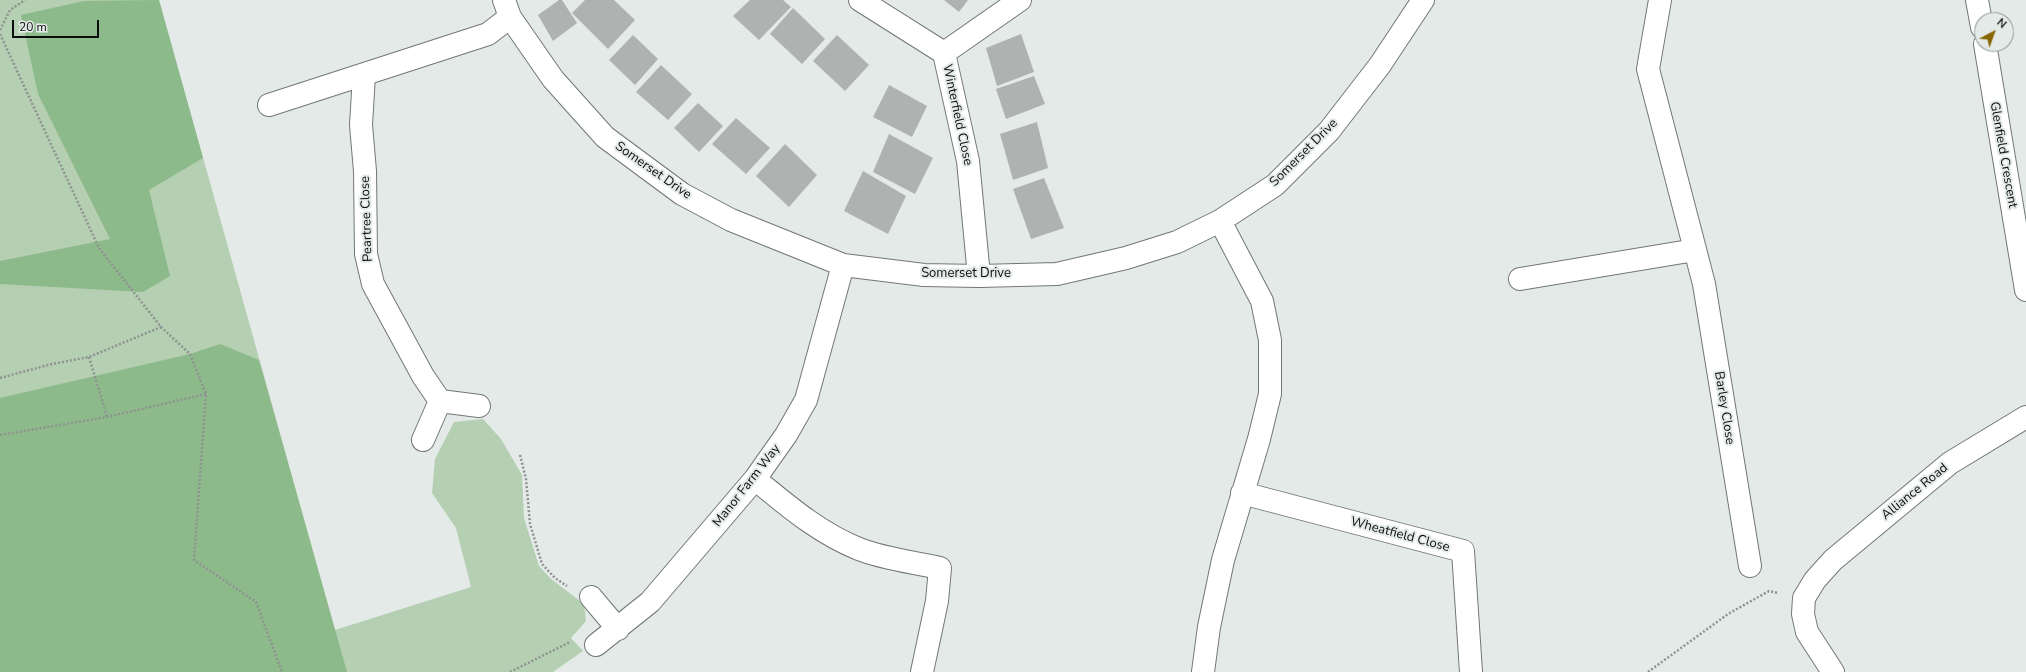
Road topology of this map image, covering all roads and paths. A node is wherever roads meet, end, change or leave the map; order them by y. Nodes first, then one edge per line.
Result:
1 (25, 0) edge
2 (860, 0) edge
3 (1020, 0) edge
4 (1423, 0) edge
5 (1660, 0) edge
6 (1977, 0) edge
7 (507, 8) edge
8 (1979, 12) edge
9 (0, 30) edge
10 (0, 34) edge
11 (944, 52) junction
12 (1986, 52) edge
13 (364, 75) junction
14 (269, 106) dead end
15 (1220, 221) junction
16 (1695, 250) junction
17 (843, 265) junction
18 (979, 276) junction
19 (1520, 279) dead end
20 (2026, 290) edge
21 (161, 327) junction
22 (88, 358) junction
23 (0, 378) edge
24 (206, 394) junction
25 (440, 401) junction
26 (479, 406) dead end
27 (107, 417) junction
28 (2026, 417) edge
29 (0, 435) edge
30 (423, 440) dead end
31 (520, 455) dead end
32 (755, 480) junction
33 (1242, 494) junction
34 (1750, 566) dead end
35 (1810, 589) junction
36 (591, 597) joint
37 (618, 629) junction
38 (596, 645) joint
39 (282, 672) edge
40 (510, 672) edge
41 (922, 672) edge
42 (1203, 672) edge
43 (1471, 672) edge
44 (1648, 672) edge
45 (1833, 672) edge

1 - 9 path
2 - 11 street, Winterfield Close
3 - 11 street
4 - 15 street, Somerset Drive
5 - 16 street, Barley Close
6 - 8 street
7 - 13 street
7 - 17 street, Somerset Drive
10 - 21 path
11 - 18 street, Winterfield Close
12 - 20 street, Glenfield Crescent
13 - 14 street
13 - 25 street, Peartree Close
15 - 18 street, Somerset Drive
15 - 33 street
16 - 19 street
16 - 34 street, Barley Close
17 - 18 street, Somerset Drive
17 - 32 street, Manor Farm Way
21 - 22 path
21 - 24 path
22 - 23 path
22 - 27 path
24 - 27 path
24 - 39 path
25 - 26 street
25 - 30 street
27 - 29 path
28 - 35 street, Alliance Road
31 - 36 path
32 - 37 street, Manor Farm Way
32 - 41 street
33 - 42 street
33 - 43 street, Wheatfield Close
35 - 44 path
35 - 45 street
36 - 37 street
37 - 38 street, Manor Farm Way
38 - 40 path

